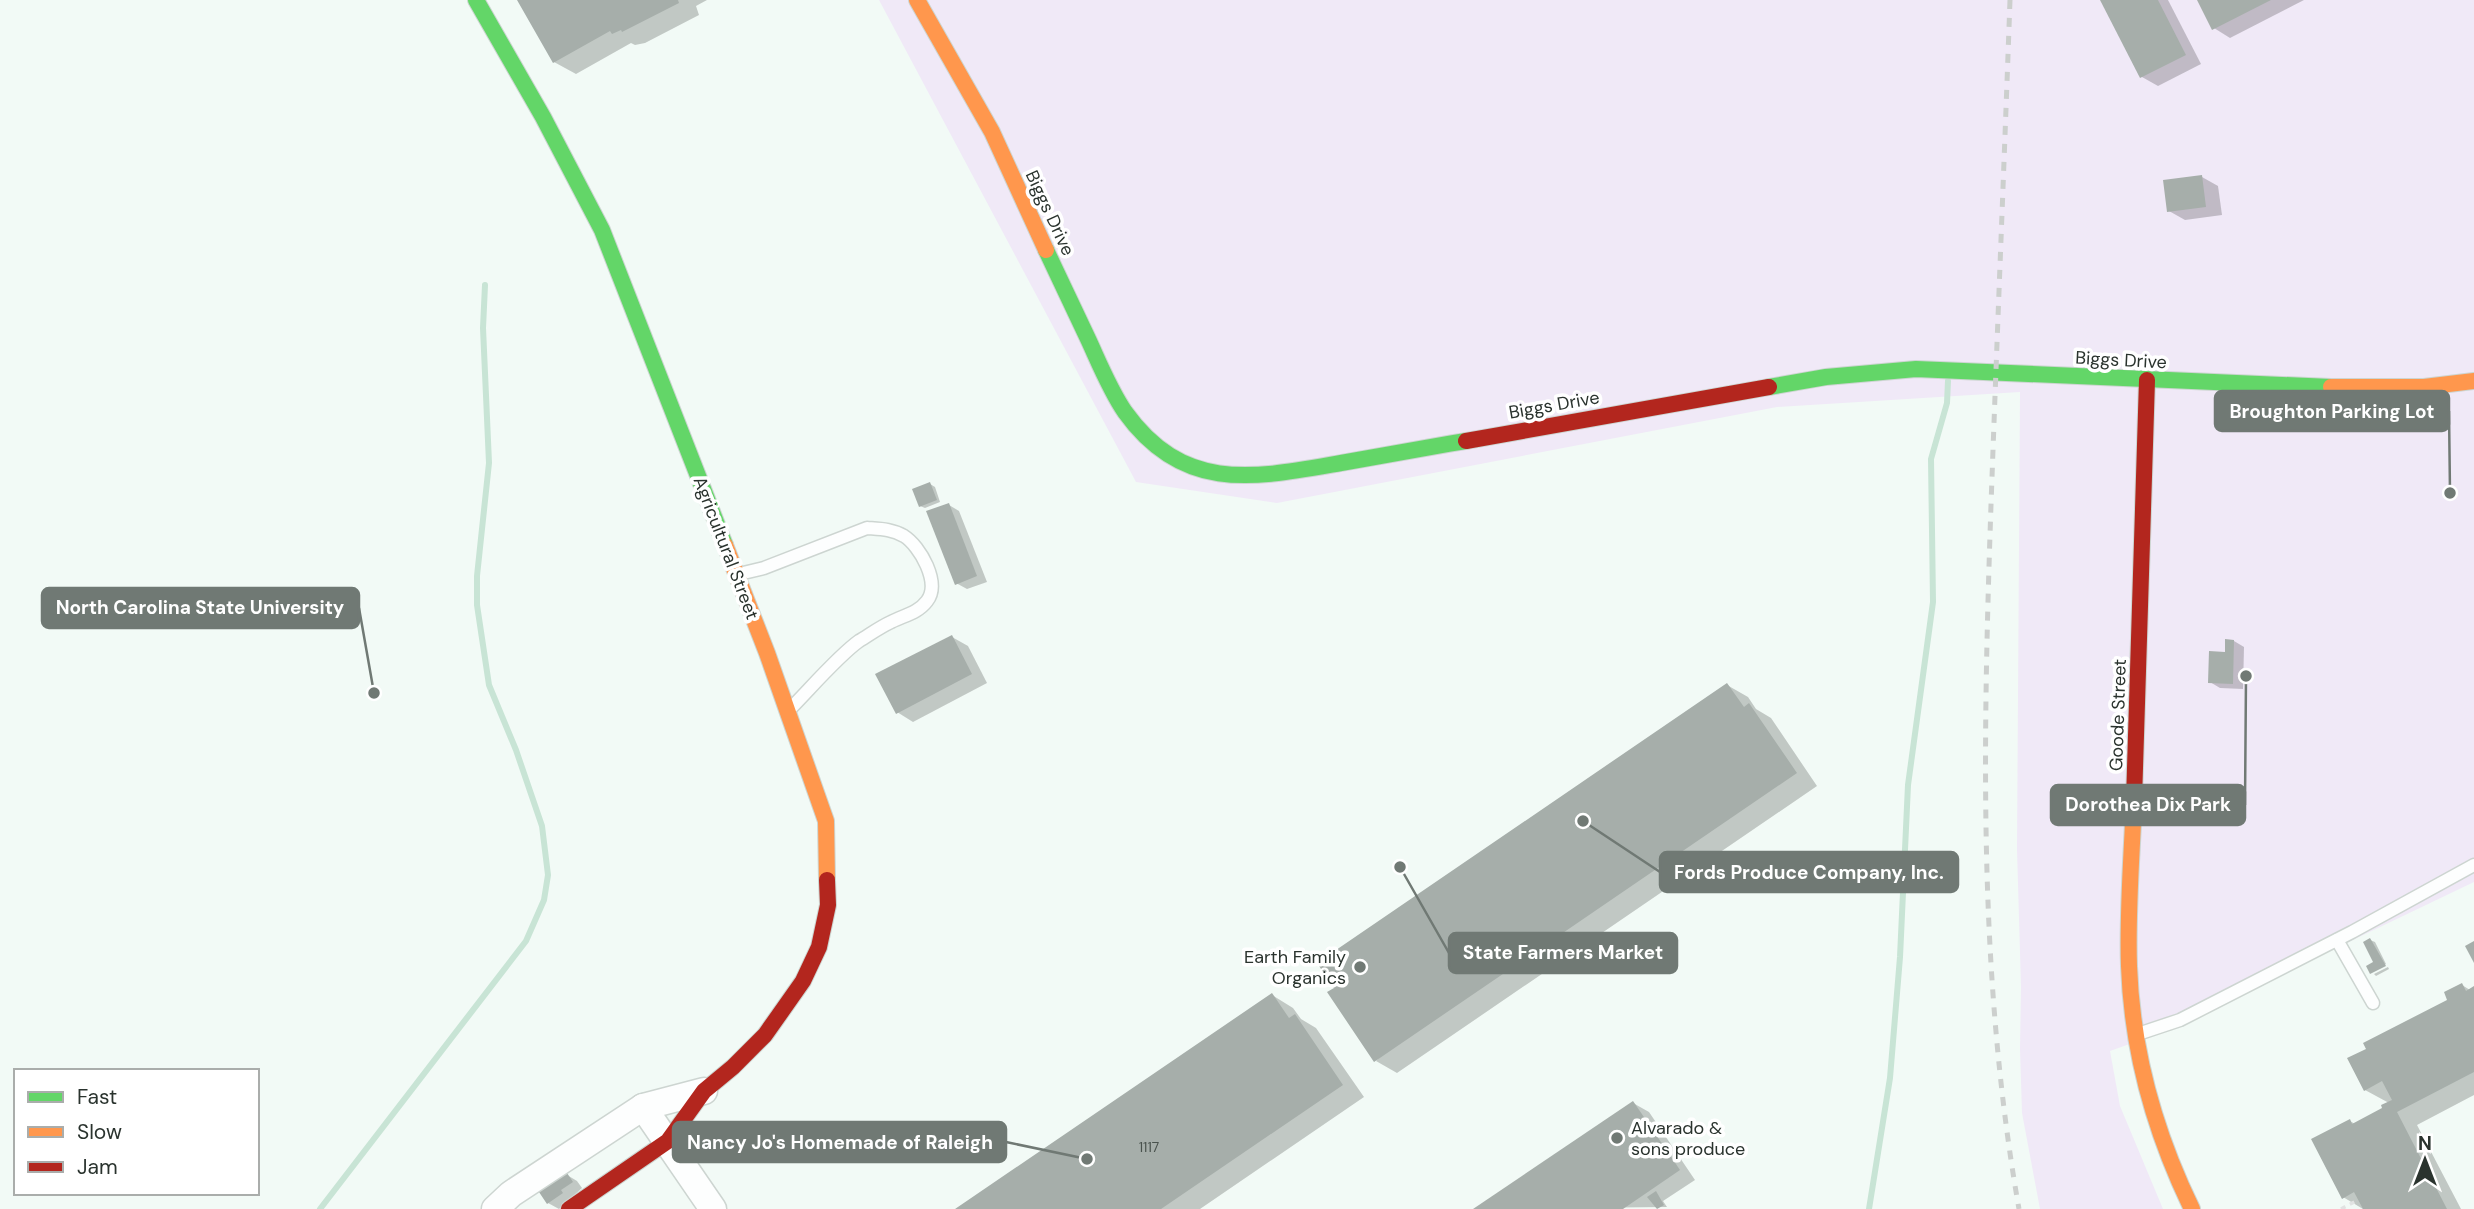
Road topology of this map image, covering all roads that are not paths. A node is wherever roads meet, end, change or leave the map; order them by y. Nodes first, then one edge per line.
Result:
1 (476, 0) edge
2 (917, 0) edge
3 (2147, 380) junction
4 (2474, 381) edge
5 (736, 574) junction
6 (788, 712) junction
7 (2474, 865) edge
8 (2337, 940) junction
9 (2373, 1003) dead end
10 (2134, 1035) junction
11 (704, 1091) junction
12 (643, 1107) junction
13 (668, 1141) junction
14 (495, 1209) edge
15 (569, 1209) edge
16 (713, 1209) edge
17 (2192, 1209) edge

1 - 5 street, Agricultural Street
2 - 3 street, Biggs Drive
3 - 4 street, Biggs Drive
3 - 10 street, Goode Street
5 - 6 street, Agricultural Street
5 - 6 lane
6 - 11 street, Agricultural Street
7 - 8 lane
8 - 9 lane
8 - 10 lane
10 - 17 street, Goode Street
11 - 12 street, Agricultural Street
11 - 13 street, Agricultural Street
12 - 13 street
12 - 14 street, Agricultural Street
13 - 15 street, Agricultural Street
13 - 16 street

